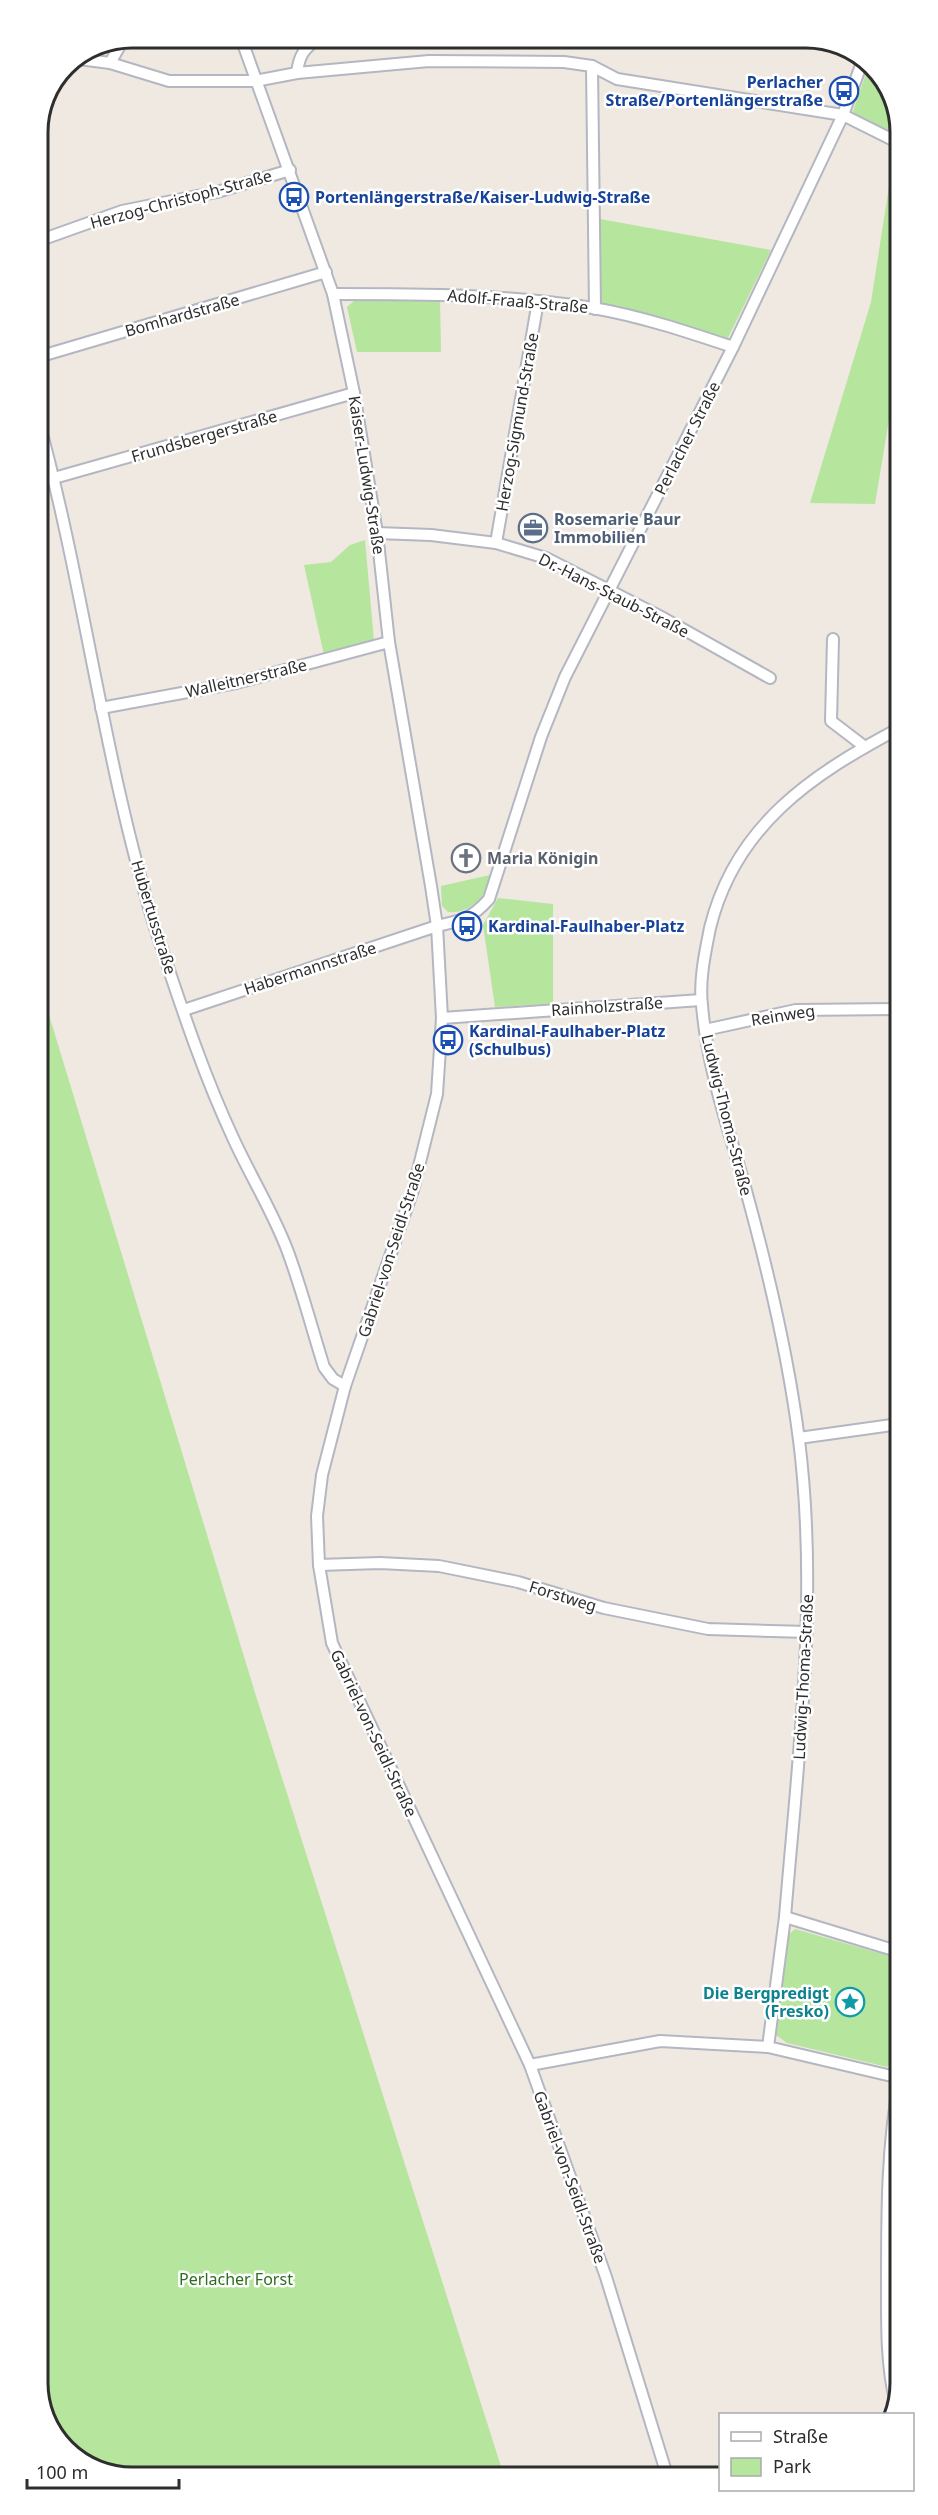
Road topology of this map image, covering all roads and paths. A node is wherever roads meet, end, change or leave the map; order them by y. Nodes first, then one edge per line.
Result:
1 (244, 48) edge
2 (305, 48) edge
3 (118, 50) edge
4 (88, 60) edge
5 (110, 63) junction
6 (592, 66) junction
7 (860, 68) edge
8 (297, 73) junction
9 (255, 81) junction
10 (843, 115) junction
11 (890, 138) edge
12 (290, 170) junction
13 (48, 237) edge
14 (326, 272) junction
15 (333, 294) junction
16 (538, 301) junction
17 (595, 309) junction
18 (733, 347) junction
19 (48, 354) edge
20 (354, 393) junction
21 (48, 456) edge
22 (54, 478) junction
23 (377, 533) junction
24 (496, 543) junction
25 (607, 590) junction
26 (834, 639) dead end
27 (389, 642) junction
28 (770, 678) dead end
29 (101, 708) junction
30 (890, 733) edge
31 (865, 747) junction
32 (437, 926) junction
33 (701, 1000) junction
34 (890, 1009) edge
35 (184, 1010) junction
36 (442, 1018) junction
37 (705, 1030) junction
38 (345, 1386) junction
39 (890, 1425) edge
40 (799, 1438) junction
41 (319, 1565) junction
42 (807, 1632) junction
43 (785, 1917) junction
44 (890, 1949) edge
45 (768, 2047) junction
46 (530, 2065) junction
47 (890, 2076) edge
48 (890, 2171) edge
49 (890, 2368) edge
50 (665, 2467) edge

1 - 9 street, Kaiser-Ludwig-Straße
2 - 8 street
3 - 5 street
4 - 5 street
5 - 9 street
6 - 8 street
6 - 10 street
6 - 17 street
7 - 10 street, Perlacher Straße
8 - 9 street
9 - 12 street, Kaiser-Ludwig-Straße
10 - 11 street
10 - 18 street, Perlacher Straße
12 - 13 street, Herzog-Christoph-Straße
12 - 14 street, Kaiser-Ludwig-Straße
14 - 15 street, Kaiser-Ludwig-Straße
14 - 19 street, Bomhardstraße
15 - 16 street, Adolf-Fraaß-Straße
15 - 20 street, Kaiser-Ludwig-Straße
16 - 17 street, Adolf-Fraaß-Straße
16 - 24 street, Herzog-Sigmund-Straße
17 - 18 street, Adolf-Fraaß-Straße
18 - 25 street, Perlacher Straße
20 - 22 street, Frundsbergerstraße
20 - 23 street, Kaiser-Ludwig-Straße
21 - 22 street, Hubertusstraße
22 - 29 street, Hubertusstraße
23 - 24 street, Dr.-Hans-Staub-Straße
23 - 27 street, Kaiser-Ludwig-Straße
24 - 25 street, Dr.-Hans-Staub-Straße
25 - 28 street, Dr.-Hans-Staub-Straße
25 - 32 street, Perlacher Straße
26 - 31 street
27 - 29 street, Walleitnerstraße
27 - 32 street, Kaiser-Ludwig-Straße
29 - 35 street, Hubertusstraße
30 - 31 street, Ludwig-Thoma-Straße
31 - 33 street, Ludwig-Thoma-Straße
32 - 35 street, Habermannstraße
32 - 36 street, Gabriel-von-Seidl-Straße
33 - 36 street, Rainholzstraße
33 - 37 street, Ludwig-Thoma-Straße
34 - 37 street, Reinweg
35 - 38 street, Hubertusstraße
36 - 38 street, Gabriel-von-Seidl-Straße
37 - 40 street, Ludwig-Thoma-Straße
38 - 41 street, Gabriel-von-Seidl-Straße
39 - 40 street
40 - 42 street, Ludwig-Thoma-Straße
41 - 42 street, Forstweg
41 - 46 street, Gabriel-von-Seidl-Straße
42 - 43 street, Ludwig-Thoma-Straße
43 - 44 street
43 - 45 street, Ludwig-Thoma-Straße
45 - 46 street
45 - 47 street
46 - 50 street, Gabriel-von-Seidl-Straße
48 - 49 street

